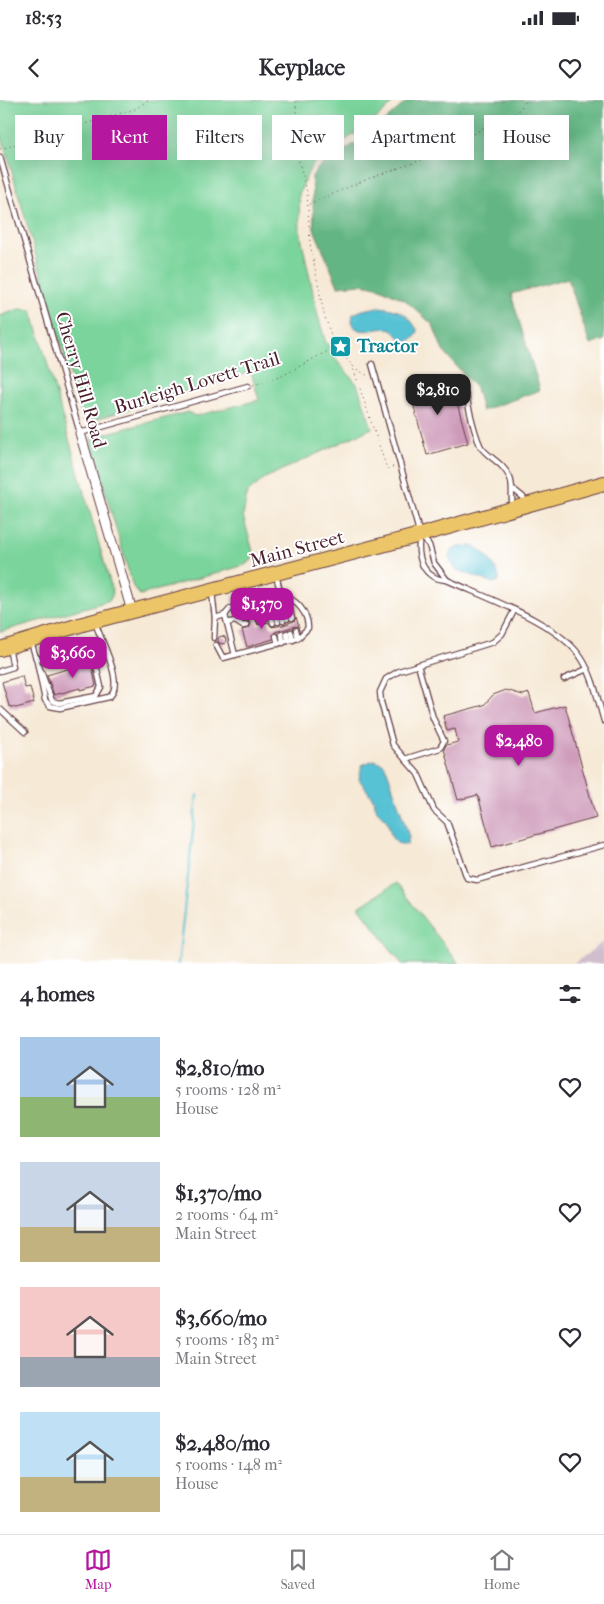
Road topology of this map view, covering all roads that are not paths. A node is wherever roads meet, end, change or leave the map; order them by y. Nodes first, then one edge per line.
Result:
1 (0, 157) edge
2 (372, 364) dead end
3 (248, 386) road end
4 (464, 388) dead end
5 (80, 433) junction
6 (604, 483) edge
7 (513, 488) junction
8 (520, 506) junction
9 (420, 535) junction
10 (276, 574) junction
11 (447, 580) junction
12 (211, 591) junction
13 (281, 595) junction
14 (276, 610) junction
15 (514, 611) junction
16 (132, 612) junction
17 (258, 614) dead end
18 (225, 615) junction
19 (215, 618) junction
20 (246, 618) dead end
21 (95, 621) junction
22 (235, 621) junction
23 (260, 621) dead end
24 (283, 621) junction
25 (227, 623) junction
26 (247, 625) dead end
27 (216, 632) junction
28 (286, 633) junction
29 (220, 636) dead end
30 (214, 638) dead end
31 (30, 639) junction
32 (100, 641) junction
33 (288, 641) junction
34 (219, 644) dead end
35 (97, 646) junction
36 (5, 647) edge
37 (235, 655) junction
38 (36, 657) junction
39 (418, 665) junction
40 (587, 669) junction
41 (0, 671) edge
42 (564, 679) dead end
43 (0, 708) edge
44 (604, 721) edge
45 (25, 732) dead end
46 (405, 759) junction
47 (604, 845) edge

1 - 5 lane, Cherry Hill Road
2 - 9 lane
3 - 5 lane, Burleigh Lovett Trail
4 - 7 lane
5 - 16 street, Cherry Hill Road
6 - 8 highway, Main Street
7 - 8 lane
7 - 8 lane
8 - 9 highway, Main Street
9 - 10 highway, Main Street
9 - 11 lane
9 - 11 lane
10 - 12 highway, Main Street
10 - 13 lane
11 - 15 lane
12 - 16 highway, Main Street
12 - 19 lane
13 - 14 lane
13 - 18 lane
13 - 33 lane
14 - 17 lane
14 - 23 lane
14 - 24 lane
14 - 24 lane
14 - 24 lane
15 - 39 lane
15 - 40 lane
16 - 21 highway, Main Street
18 - 19 lane
18 - 25 lane
19 - 27 lane
20 - 22 lane
21 - 31 highway, Main Street
21 - 32 lane
22 - 25 lane
22 - 26 lane
25 - 37 lane
27 - 29 lane
27 - 30 lane
28 - 33 lane
28 - 33 lane
28 - 33 lane
31 - 36 highway, Main Street
31 - 38 lane
32 - 35 lane
32 - 38 lane
33 - 37 lane
34 - 37 lane
35 - 38 lane
35 - 38 lane
36 - 41 lane
39 - 46 lane
39 - 46 lane
40 - 42 lane
40 - 44 lane
43 - 45 lane
46 - 47 lane

